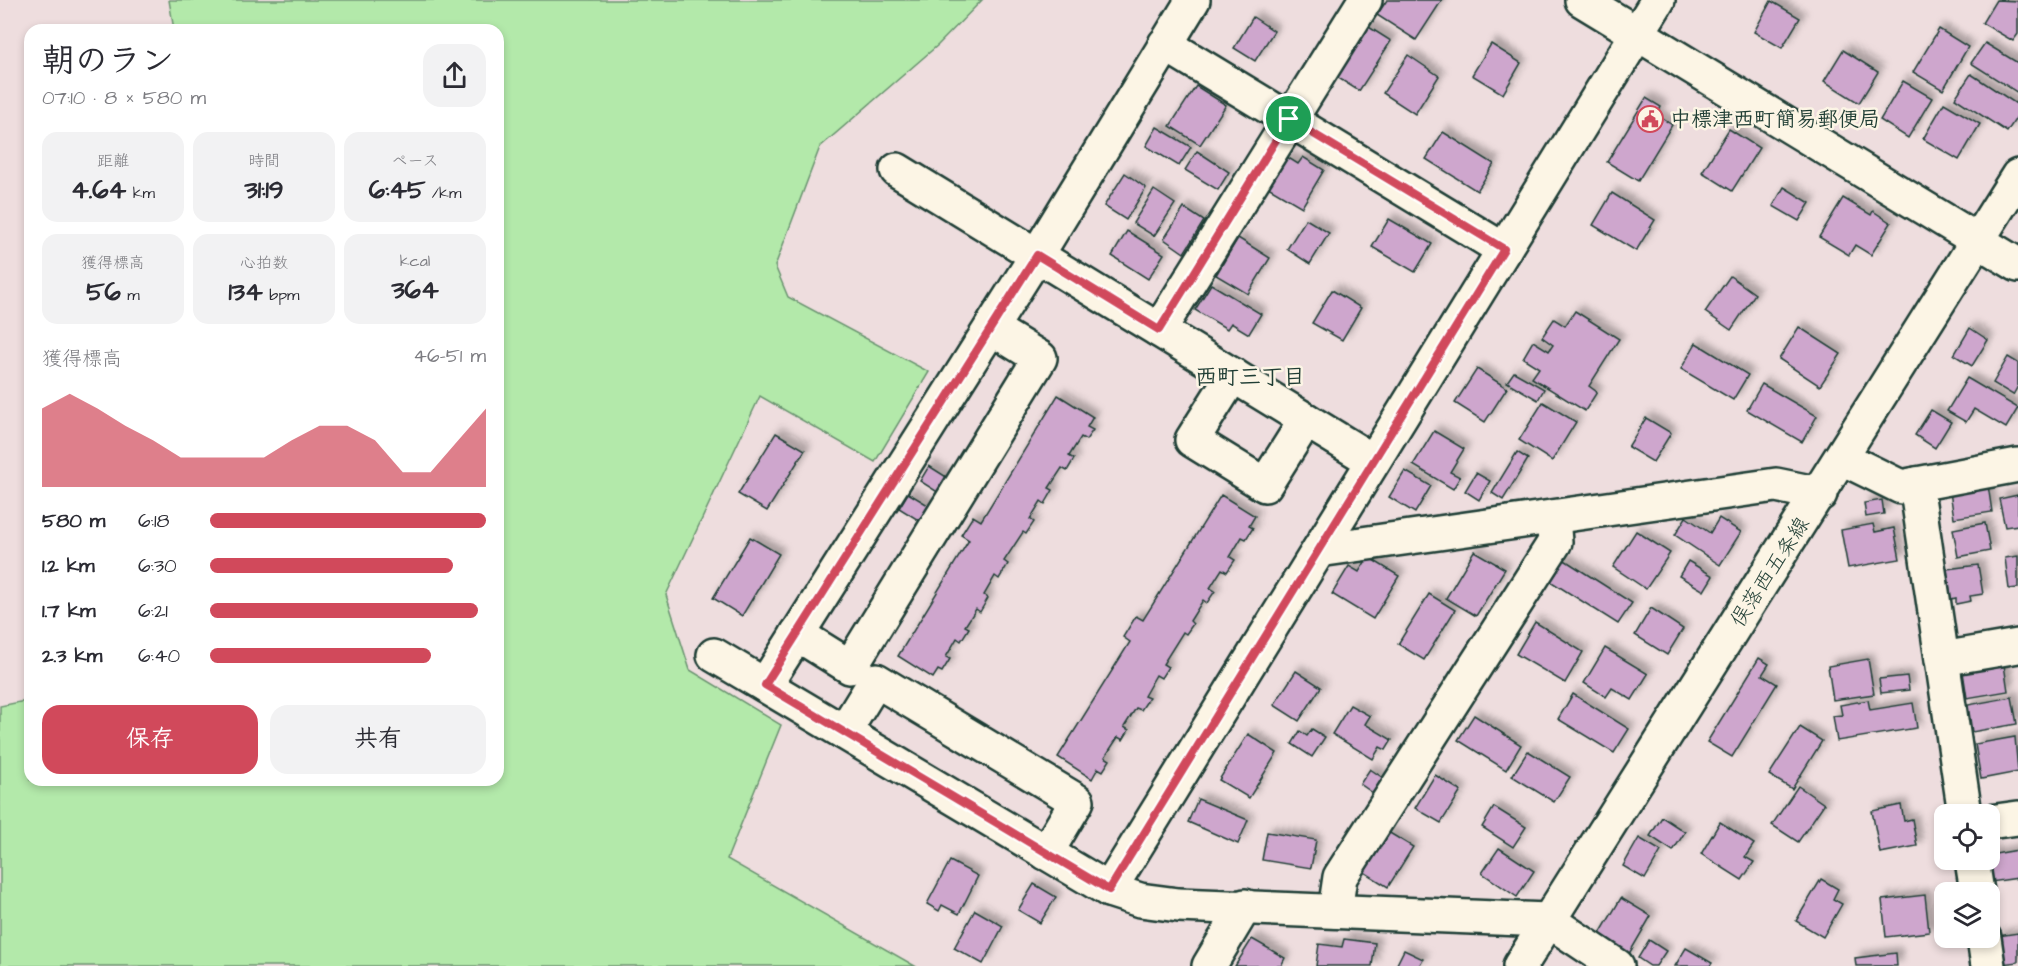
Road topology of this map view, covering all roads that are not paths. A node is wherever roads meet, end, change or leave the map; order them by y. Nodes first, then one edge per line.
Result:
1 (1193, 0) edge
2 (1365, 0) edge
3 (1582, 0) edge
4 (1658, 0) edge
5 (1637, 34) junction
6 (1165, 44) junction
7 (1289, 119) junction
8 (897, 170) dead end
9 (2018, 176) edge
10 (1977, 241) junction
11 (1504, 249) junction
12 (1037, 255) junction
13 (2018, 265) edge
14 (991, 328) junction
15 (1159, 330) junction
16 (1233, 375) junction
17 (1306, 420) junction
18 (1842, 458) junction
19 (1373, 461) junction
20 (2018, 465) edge
21 (1916, 484) junction
22 (1820, 494) junction
23 (1553, 517) junction
24 (1319, 550) junction
25 (797, 634) junction
26 (2018, 646) edge
27 (714, 655) dead end
28 (1942, 659) junction
29 (765, 685) junction
30 (844, 732) junction
31 (1964, 804) edge
32 (2018, 818) edge
33 (2000, 820) edge
34 (1046, 853) junction
35 (1109, 890) junction
36 (1245, 906) junction
37 (1335, 911) junction
38 (1548, 920) junction
39 (1985, 948) edge
40 (1209, 966) edge
41 (1520, 966) edge
42 (1617, 966) edge
43 (1988, 966) edge

1 - 6 street
2 - 7 street
3 - 5 street
4 - 5 street
5 - 10 street
5 - 11 street
6 - 7 street
6 - 12 street
7 - 11 street
7 - 15 street
8 - 12 street
9 - 10 street, 俣落西五条線
10 - 13 street
10 - 18 street, 俣落西五条線
11 - 19 street
12 - 14 street
12 - 15 street
14 - 25 street
14 - 25 street
15 - 16 street
16 - 17 street
16 - 17 street
17 - 19 street
18 - 21 street
18 - 22 street, 俣落西五条線
19 - 24 street
20 - 21 street
21 - 28 street
22 - 23 street
22 - 38 street, 俣落西五条線
23 - 24 street
23 - 37 street
24 - 35 street
25 - 29 street
26 - 28 street
27 - 29 street
28 - 31 street
29 - 30 street
30 - 34 street
30 - 34 street
32 - 33 street
34 - 35 street
35 - 36 street
36 - 37 street
36 - 40 street
37 - 38 street
38 - 41 street, 俣落西五条線
38 - 42 street
39 - 43 street

